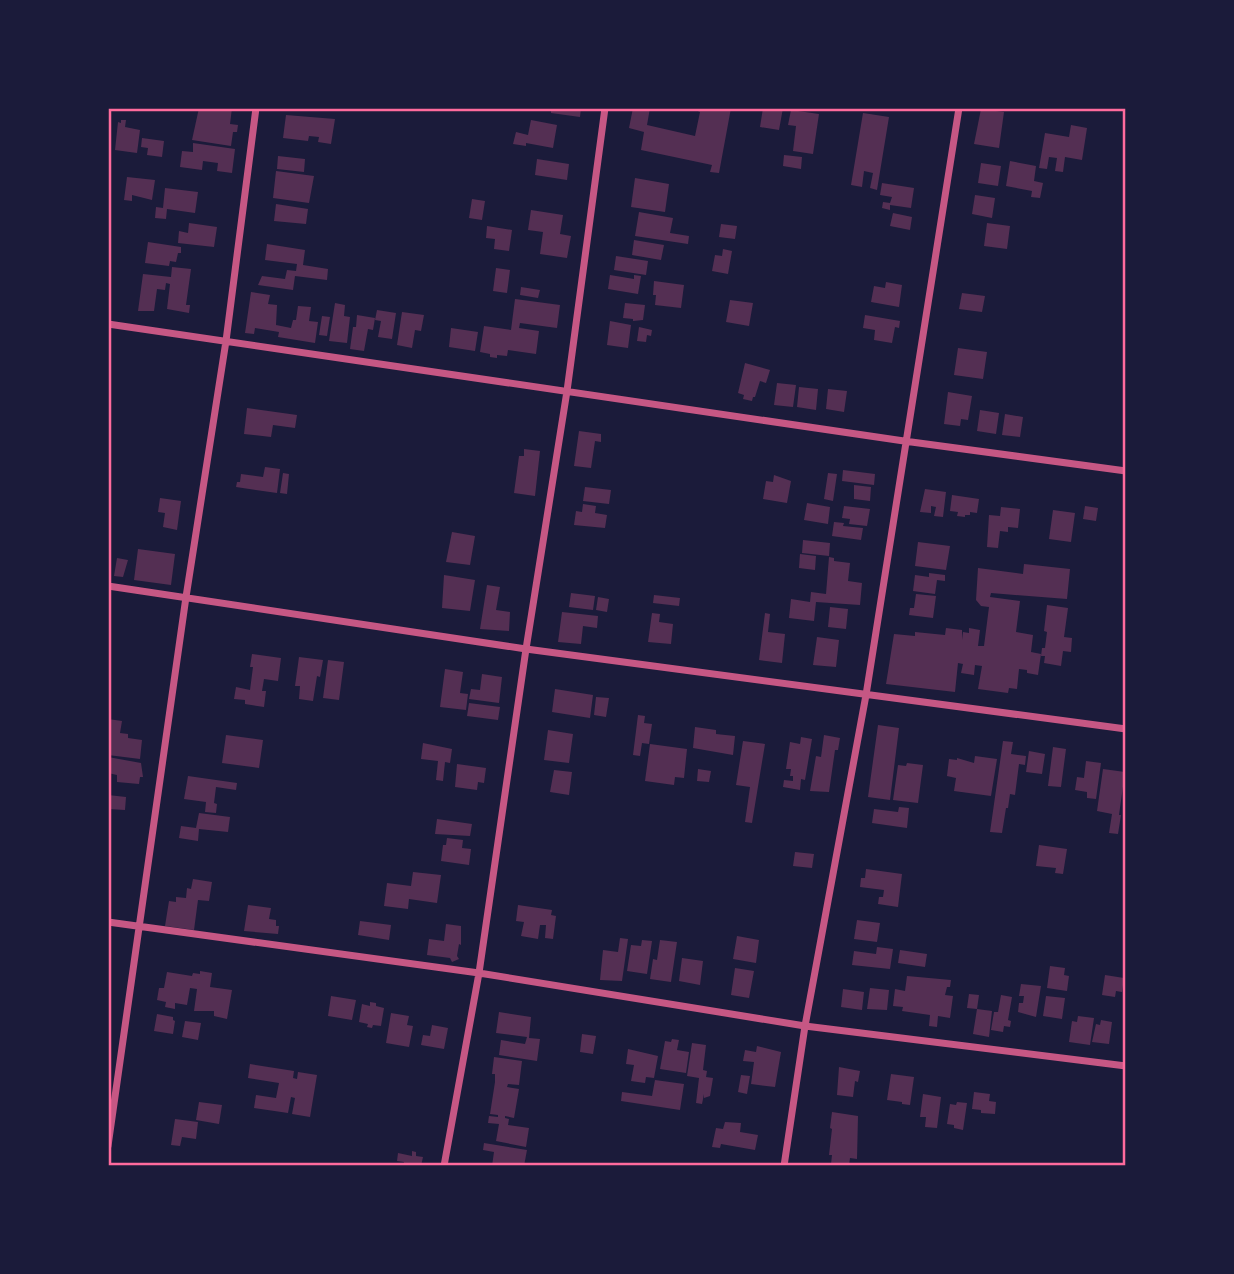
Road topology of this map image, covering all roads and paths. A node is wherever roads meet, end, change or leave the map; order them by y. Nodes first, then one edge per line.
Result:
1 (256, 108) edge
2 (605, 108) edge
3 (959, 108) edge
4 (108, 324) edge
5 (226, 341) junction
6 (567, 391) junction
7 (904, 441) junction
8 (1125, 471) edge
9 (108, 586) edge
10 (186, 597) junction
11 (526, 649) junction
12 (866, 695) junction
13 (1125, 729) edge
14 (108, 922) edge
15 (140, 926) junction
16 (479, 973) junction
17 (805, 1026) junction
18 (1125, 1066) edge
19 (108, 1146) edge
20 (444, 1166) edge
21 (784, 1166) edge

1 - 5 street
2 - 6 street
3 - 7 street
4 - 5 street
5 - 6 street
5 - 10 street
6 - 7 street
6 - 11 street
7 - 8 street
7 - 12 street
9 - 10 street
10 - 11 street
10 - 15 street
11 - 12 street
11 - 16 street
12 - 13 street
12 - 17 street
14 - 15 street
15 - 16 street
15 - 19 street
16 - 17 street
16 - 20 street
17 - 18 street
17 - 21 street

